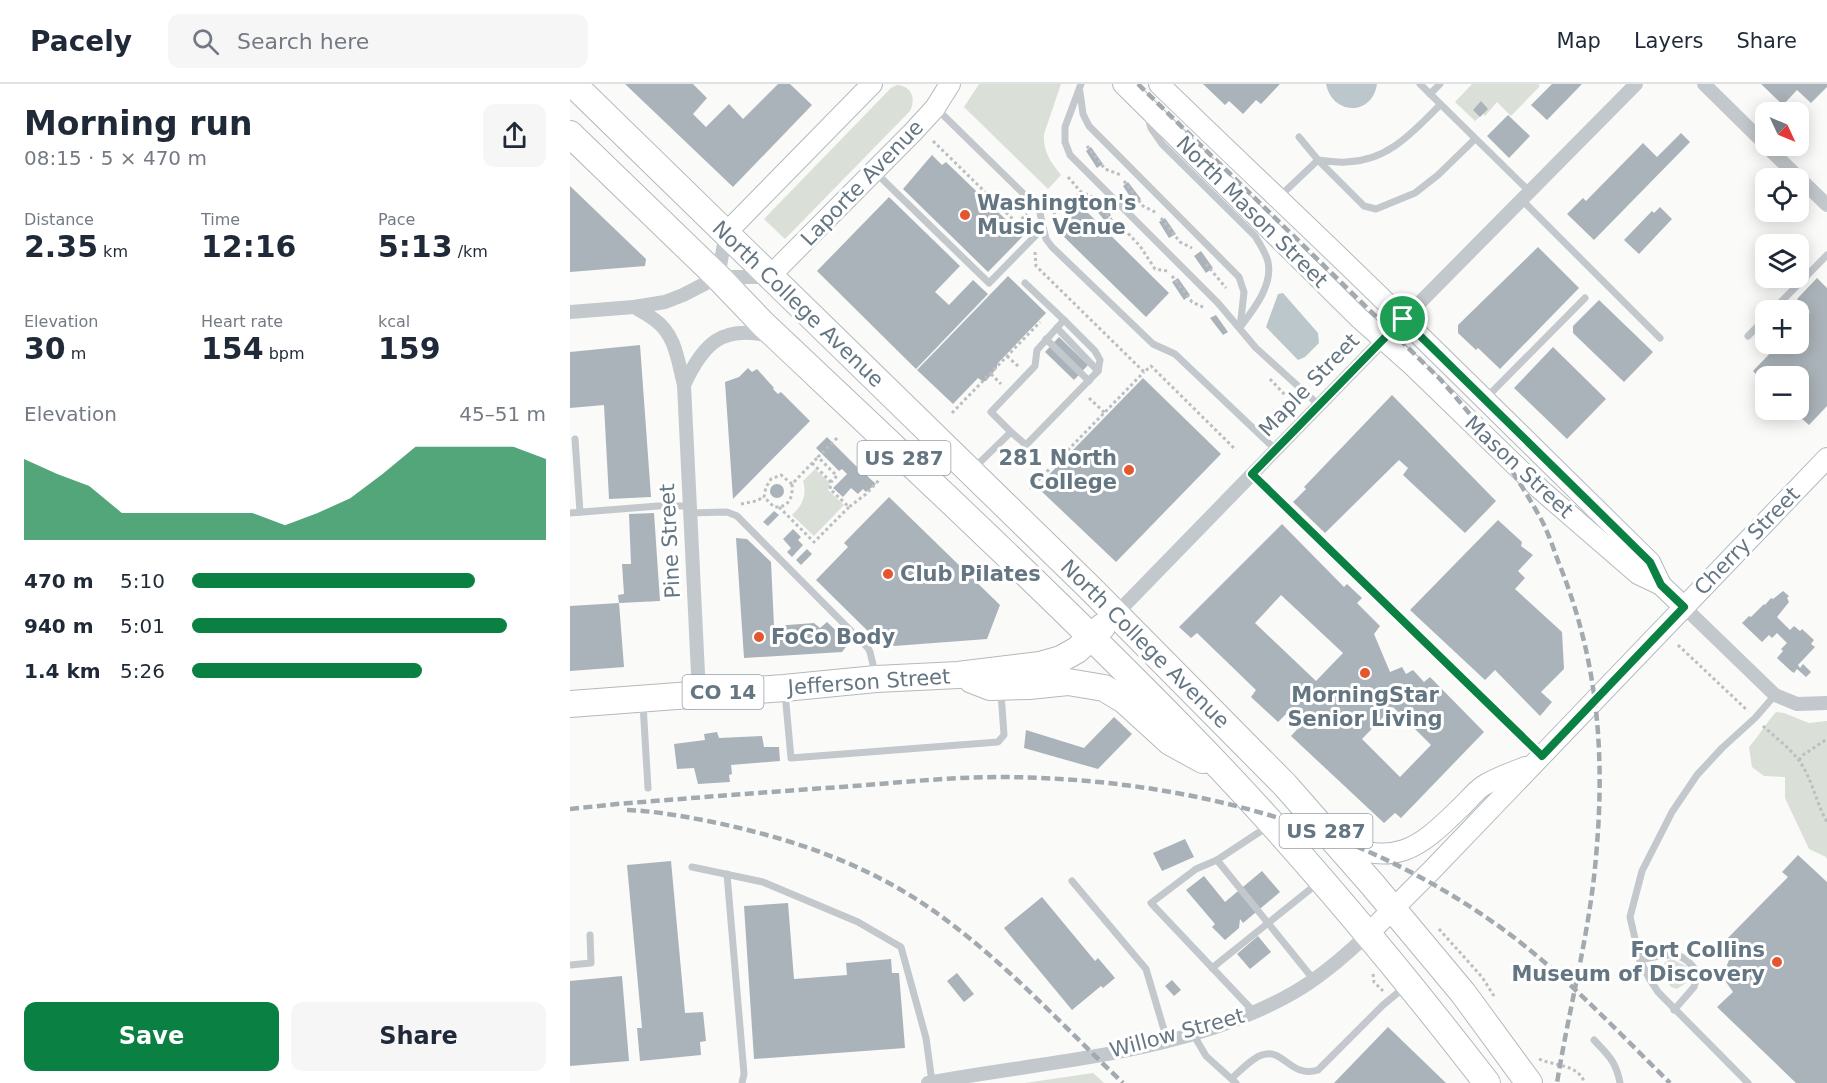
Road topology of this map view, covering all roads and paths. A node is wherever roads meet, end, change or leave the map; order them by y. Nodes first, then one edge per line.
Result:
1 (573, 84) edge
2 (935, 84) edge
3 (950, 84) edge
4 (1123, 84) edge
5 (1159, 84) edge
6 (1420, 84) edge
7 (1440, 84) edge
8 (1636, 84) edge
9 (1704, 84) edge
10 (1080, 87) edge
11 (863, 89) edge
12 (1430, 94) junction
13 (1144, 105) junction
14 (1440, 105) junction
15 (935, 108) junction
16 (570, 134) edge
17 (1755, 134) edge
18 (1299, 137) dead end
19 (1475, 138) junction
20 (933, 141) dead end
21 (1087, 146) dead end
22 (1777, 156) edge
23 (1318, 160) junction
24 (875, 172) junction
25 (1068, 177) dead end
26 (1081, 192) junction
27 (1525, 195) junction
28 (1050, 197) dead end
29 (1277, 199) junction
30 (1827, 205) edge
31 (1063, 210) junction
32 (1053, 213) dead end
33 (1032, 214) dead end
34 (1017, 223) junction
35 (1043, 228) junction
36 (726, 233) junction
37 (1028, 233) dead end
38 (1035, 248) dead end
39 (1194, 248) dead end
40 (1827, 255) edge
41 (1200, 256) dead end
42 (769, 277) junction
43 (718, 278) junction
44 (1025, 283) dead end
45 (1226, 288) dead end
46 (1585, 298) dead end
47 (1783, 300) edge
48 (634, 307) junction
49 (1208, 309) dead end
50 (570, 312) edge
51 (1403, 319) junction
52 (1064, 320) junction
53 (1040, 322) dead end
54 (1057, 328) junction
55 (1240, 328) junction
56 (1755, 329) edge
57 (1748, 336) dead end
58 (778, 338) junction
59 (1659, 338) dead end
60 (1046, 339) junction
61 (1383, 339) junction
62 (1007, 356) junction
63 (1020, 368) dead end
64 (1098, 371) junction
65 (1144, 372) junction
66 (990, 374) junction
67 (1089, 381) junction
68 (1002, 385) dead end
69 (684, 386) junction
70 (1086, 394) dead end
71 (1485, 400) junction
72 (1319, 405) junction
73 (952, 413) dead end
74 (1105, 413) junction
75 (1011, 432) junction
76 (837, 438) dead end
77 (575, 439) dead end
78 (1236, 450) dead end
79 (1275, 450) junction
80 (818, 457) junction
81 (1827, 458) edge
82 (812, 463) junction
83 (970, 471) junction
84 (1252, 474) junction
85 (880, 479) dead end
86 (831, 482) junction
87 (792, 484) junction
88 (1030, 489) dead end
89 (765, 497) junction
90 (738, 504) dead end
91 (779, 507) junction
92 (849, 507) junction
93 (689, 510) junction
94 (580, 512) junction
95 (570, 513) edge
96 (1661, 585) junction
97 (1684, 607) junction
98 (1115, 615) junction
99 (1091, 637) junction
100 (998, 678) junction
101 (876, 679) junction
102 (784, 688) junction
103 (699, 694) junction
104 (1775, 695) junction
105 (642, 698) junction
106 (1827, 703) edge
107 (570, 704) edge
108 (1827, 739) edge
109 (1539, 759) junction
110 (1799, 760) dead end
111 (1221, 770) junction
112 (648, 788) dead end
113 (1272, 824) junction
114 (1337, 843) junction
115 (1217, 860) junction
116 (692, 867) dead end
117 (728, 874) junction
118 (1322, 880) junction
119 (1072, 881) dead end
120 (1393, 910) junction
121 (1267, 923) junction
122 (1368, 934) junction
123 (590, 935) dead end
124 (1640, 960) junction
125 (570, 965) edge
126 (1212, 968) junction
127 (1314, 980) junction
128 (1408, 983) junction
129 (1674, 1010) junction
130 (1254, 1012) junction
131 (1193, 1034) junction
132 (1593, 1040) dead end
133 (1167, 1041) junction
134 (1234, 1081) edge
135 (742, 1083) edge
136 (930, 1083) edge
137 (1487, 1083) edge
138 (1529, 1083) edge
139 (1620, 1083) edge
140 (1748, 1083) edge

1 - 36 highway, North College Avenue / US 287
2 - 24 street
3 - 15 street, Laporte Avenue
4 - 13 street, North Mason Street
5 - 29 street, Mason Street
6 - 12 lane
7 - 12 lane
8 - 27 street, Maple Street
9 - 17 street
10 - 55 lane
10 - 55 lane
11 - 36 street
12 - 14 lane
13 - 55 lane
13 - 61 street, North Mason Street
14 - 19 lane
14 - 23 lane
15 - 24 street, Laporte Avenue
15 - 35 lane
16 - 43 highway, North College Avenue / US 287
18 - 23 lane
19 - 23 lane
19 - 27 lane
20 - 34 path
21 - 39 path
22 - 30 street
23 - 29 lane
24 - 35 lane
24 - 42 street, Laporte Avenue
25 - 26 path
26 - 31 path
26 - 49 path
27 - 51 street, Maple Street
27 - 59 lane
28 - 31 path
29 - 51 street, Mason Street
31 - 32 path
33 - 34 path
34 - 37 path
35 - 79 lane
36 - 42 highway, North College Avenue / US 287
36 - 43 street
38 - 65 path
40 - 47 lane
41 - 45 path
42 - 43 street
42 - 83 highway, North College Avenue / US 287
43 - 48 street
43 - 58 highway, North College Avenue / US 287
44 - 52 lane
46 - 71 lane
48 - 50 street
48 - 69 street, Pine Street
51 - 61 street, Maple Street
51 - 71 street, Mason Street
52 - 54 lane
52 - 64 lane
53 - 62 path
54 - 60 lane
54 - 64 lane
55 - 72 lane
56 - 57 lane
58 - 69 street, Pine Street
58 - 99 highway, North College Avenue / US 287
60 - 67 lane
60 - 75 lane
61 - 72 street, Maple Street
61 - 96 street, Mason Street
62 - 63 path
62 - 66 path
64 - 67 lane
65 - 74 path
65 - 78 path
66 - 68 path
66 - 73 path
67 - 75 lane
69 - 93 street, Pine Street
70 - 74 path
71 - 96 street, Mason Street
72 - 79 street, Maple Street
74 - 88 path
75 - 83 lane
76 - 80 path
77 - 94 lane
79 - 84 street, Maple Street
80 - 82 path
80 - 86 path
81 - 97 street, Cherry Street
82 - 86 path
82 - 87 path
83 - 98 highway, North College Avenue / US 287
84 - 98 street, Maple Street
84 - 109 lane
85 - 92 path
86 - 92 path
87 - 89 path
87 - 91 path
89 - 90 path
89 - 91 path
91 - 92 path
93 - 94 lane
93 - 101 lane
93 - 103 street, Pine Street
94 - 95 lane
96 - 97 street, Mason Street
97 - 104 street
97 - 109 street, Cherry Street
98 - 99 highway, Jefferson Street
98 - 114 highway, North College Avenue / US 287
99 - 100 highway, Jefferson Street / CO 14
99 - 111 highway, North College Avenue / US 287
100 - 101 highway, Jefferson Street / CO 14
100 - 102 lane
100 - 111 highway, CO 14
101 - 102 highway, Jefferson Street / CO 14
102 - 103 highway, Jefferson Street / CO 14
103 - 105 highway, Jefferson Street / CO 14
104 - 106 street
104 - 124 lane
105 - 107 highway, Jefferson Street / CO 14
105 - 112 lane
108 - 110 path
109 - 114 street
109 - 120 street, Cherry Street
111 - 113 highway, North College Avenue / US 287
113 - 115 lane
113 - 118 highway, North College Avenue / US 287
114 - 120 highway, North College Avenue / US 287
115 - 121 lane
115 - 126 lane
116 - 117 lane
117 - 135 lane
117 - 136 lane
118 - 121 lane
118 - 122 highway, North College Avenue / US 287
119 - 133 lane
120 - 122 street, Willow Street
120 - 138 highway, North College Avenue / US 287
121 - 126 lane
121 - 127 lane
122 - 127 street, Willow Street
122 - 128 highway, North College Avenue / US 287
123 - 125 lane
124 - 129 lane
124 - 129 lane
126 - 130 lane
127 - 130 street, Willow Street
128 - 134 lane
128 - 137 highway, North College Avenue / US 287
129 - 140 lane
130 - 131 street, Willow Street
131 - 133 street, Willow Street
131 - 134 lane
132 - 139 lane
133 - 136 street, Willow Street

